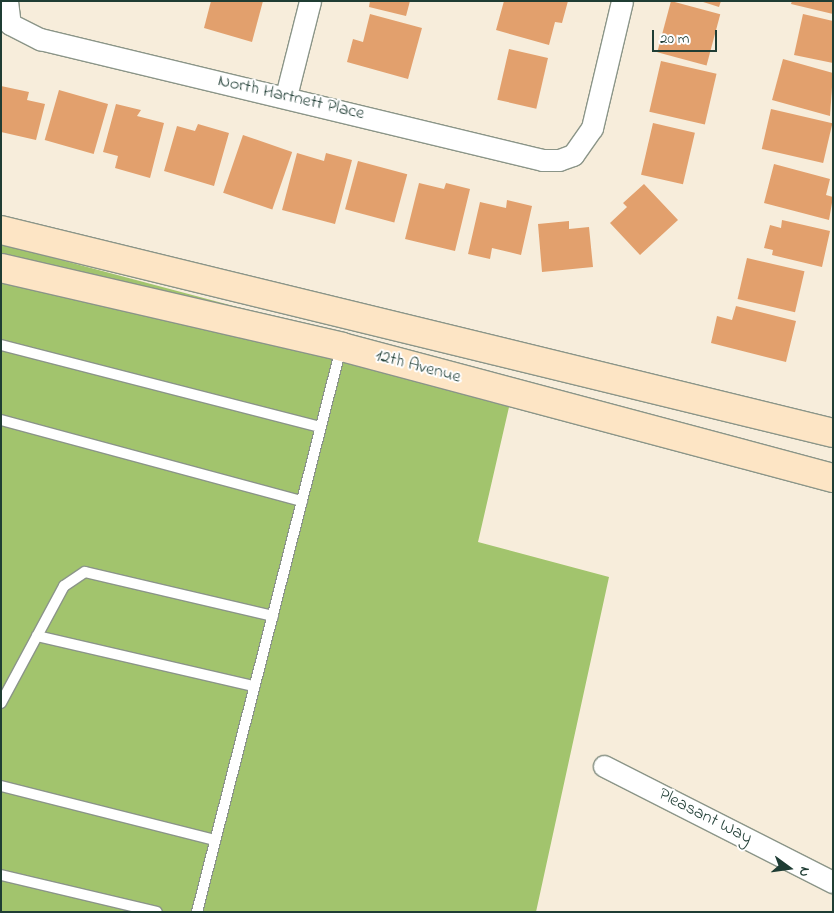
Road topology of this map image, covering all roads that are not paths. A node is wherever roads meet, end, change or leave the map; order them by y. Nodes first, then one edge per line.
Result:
1 (7, 1) edge
2 (310, 1) edge
3 (622, 1) edge
4 (286, 96) junction
5 (1, 230) edge
6 (1, 268) edge
7 (1, 345) edge
8 (342, 347) junction
9 (1, 420) edge
10 (321, 427) junction
11 (833, 433) edge
12 (833, 478) edge
13 (302, 501) junction
14 (273, 616) junction
15 (37, 636) junction
16 (254, 686) junction
17 (1, 703) edge
18 (604, 766) dead end
19 (1, 786) edge
20 (215, 840) junction
21 (1, 875) edge
22 (833, 882) edge
23 (158, 912) edge
24 (197, 912) edge

1 - 4 street, North Hartnett Place
2 - 4 street
3 - 4 street, North Hartnett Place
5 - 11 main road, 12th Avenue
6 - 8 main road, 12th Avenue
7 - 10 lane
8 - 10 lane
8 - 12 main road, 12th Avenue
9 - 13 lane
10 - 13 lane
13 - 14 lane
14 - 15 lane
14 - 16 lane
15 - 16 lane
15 - 17 lane
16 - 20 lane
18 - 22 street, Pleasant Way
19 - 20 lane
20 - 24 lane
21 - 23 lane

